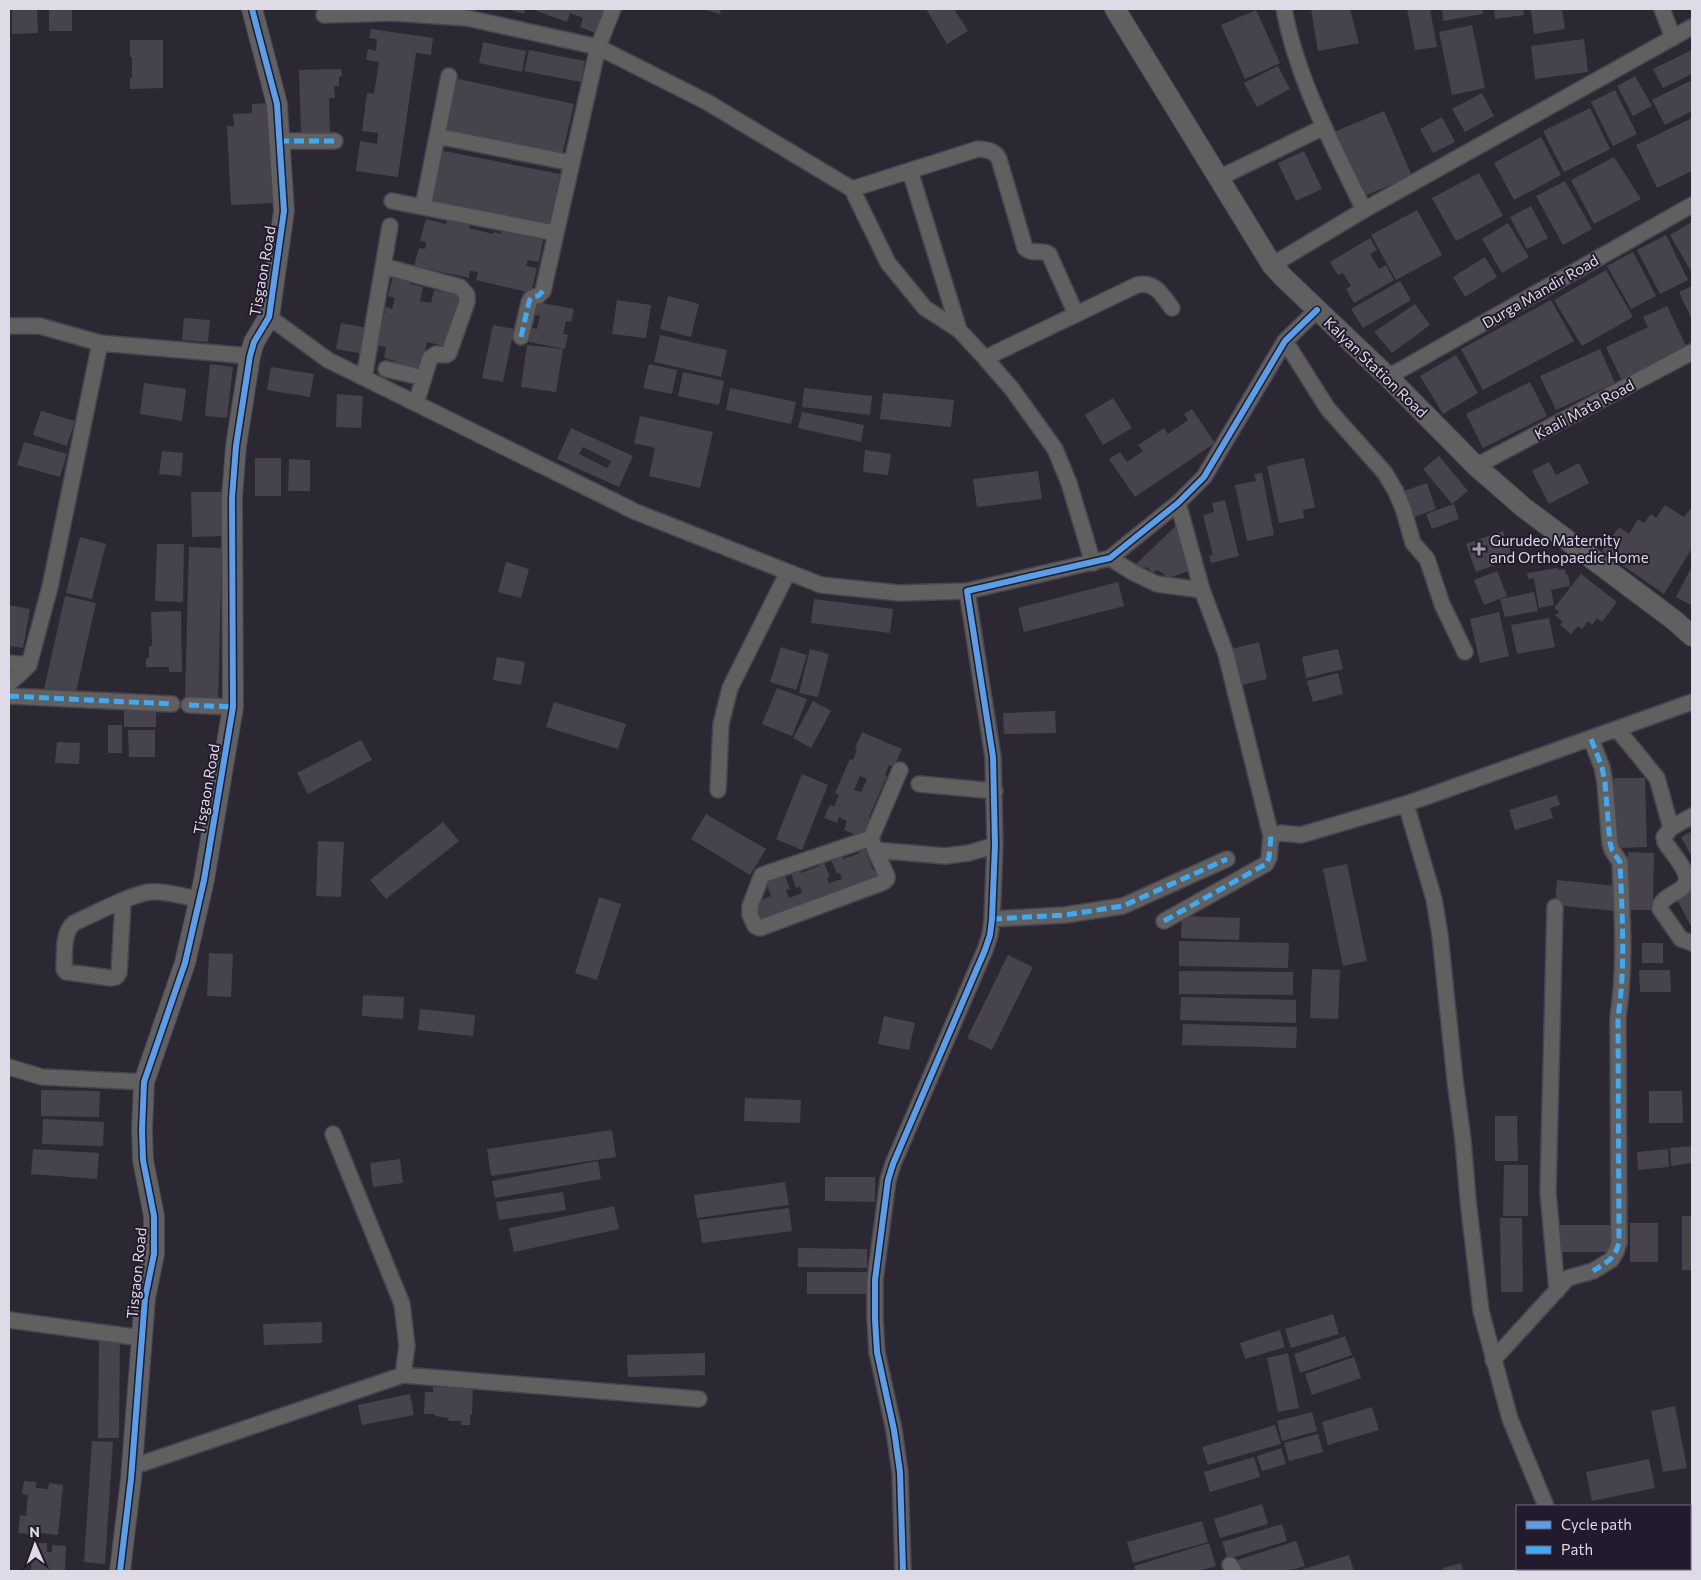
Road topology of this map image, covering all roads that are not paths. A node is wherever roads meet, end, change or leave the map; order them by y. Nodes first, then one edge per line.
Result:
1 (252, 9) edge
2 (613, 9) edge
3 (1115, 9) edge
4 (1284, 9) edge
5 (1662, 9) edge
6 (324, 15) dead end
7 (1692, 27) edge
8 (1673, 38) junction
9 (598, 47) junction
10 (449, 76) dead end
11 (1324, 127) junction
12 (437, 136) junction
13 (279, 141) junction
14 (335, 141) dead end
15 (572, 163) junction
16 (910, 171) junction
17 (1219, 178) junction
18 (852, 189) junction
19 (392, 201) dead end
20 (1692, 205) edge
21 (423, 207) junction
22 (1364, 210) junction
23 (390, 226) dead end
24 (555, 233) junction
25 (1272, 265) junction
26 (383, 266) junction
27 (1172, 308) dead end
28 (1317, 310) junction
29 (1076, 314) junction
30 (269, 317) junction
31 (9, 326) edge
32 (959, 330) junction
33 (521, 337) dead end
34 (1286, 341) junction
35 (100, 343) junction
36 (1692, 352) edge
37 (250, 356) junction
38 (985, 358) junction
39 (386, 369) dead end
40 (1388, 377) junction
41 (364, 378) junction
42 (424, 378) junction
43 (416, 403) junction
44 (1476, 466) junction
45 (1178, 503) junction
46 (1110, 558) junction
47 (1093, 562) junction
48 (788, 572) junction
49 (1202, 590) junction
50 (967, 591) junction
51 (1692, 636) edge
52 (1465, 652) dead end
53 (9, 664) edge
54 (28, 665) junction
55 (9, 683) edge
56 (9, 696) edge
57 (1692, 702) edge
58 (172, 704) dead end
59 (189, 705) dead end
60 (233, 707) junction
61 (1617, 729) junction
62 (1591, 739) junction
63 (900, 770) dead end
64 (919, 784) dead end
65 (718, 790) dead end
66 (995, 791) junction
67 (1406, 804) junction
68 (1692, 816) edge
69 (1671, 828) junction
70 (1271, 836) junction
71 (873, 844) junction
72 (995, 845) junction
73 (1227, 859) dead end
74 (199, 900) junction
75 (123, 902) junction
76 (1555, 907) dead end
77 (992, 919) junction
78 (1164, 921) dead end
79 (1692, 943) edge
80 (9, 1067) edge
81 (144, 1082) junction
82 (333, 1134) dead end
83 (1557, 1291) junction
84 (9, 1320) edge
85 (142, 1338) junction
86 (1493, 1360) junction
87 (403, 1375) junction
88 (700, 1399) dead end
89 (132, 1467) junction
90 (1546, 1505) edge
91 (120, 1571) edge
92 (904, 1571) edge

1 - 13 street, Tisgaon Road
2 - 9 street
3 - 17 street, Kalyan Station Road
4 - 11 street
5 - 8 street
6 - 9 street
7 - 8 street
8 - 22 street
9 - 15 street
9 - 18 street
10 - 12 street
11 - 17 street
11 - 22 street
12 - 15 street
12 - 21 street
13 - 14 street
13 - 30 street, Tisgaon Road
15 - 24 street
16 - 18 street
16 - 29 street
16 - 32 street
17 - 25 street, Kalyan Station Road
18 - 32 street
19 - 21 street
20 - 40 street, Durga Mandir Road
21 - 24 street
22 - 25 street
23 - 26 street
24 - 33 street
25 - 28 street, Kalyan Station Road
26 - 41 street
26 - 42 street
27 - 29 street
28 - 34 street
28 - 40 street, Kalyan Station Road
29 - 38 street
30 - 37 street, Tisgaon Road
30 - 41 street
31 - 35 street
32 - 38 street
34 - 45 street
34 - 52 street
35 - 37 street
35 - 54 street
36 - 44 street, Kaali Mata Road
37 - 60 street, Tisgaon Road
38 - 47 street
39 - 42 street
40 - 44 street, Kalyan Station Road
41 - 43 street
42 - 43 street
43 - 48 street
44 - 51 street, Kalyan Station Road
45 - 46 street
45 - 49 street
46 - 47 street
46 - 49 street
47 - 50 street
48 - 50 street
48 - 65 street
49 - 70 street
50 - 66 street
53 - 54 street
54 - 55 street
56 - 58 street
57 - 61 street
59 - 60 street
60 - 74 street, Tisgaon Road
61 - 62 street
61 - 69 street
62 - 67 street
62 - 83 street
63 - 71 street
64 - 66 street
66 - 72 street
67 - 70 street
67 - 86 street
68 - 69 street
69 - 79 street
70 - 78 street
71 - 71 street
71 - 72 street
72 - 77 street
73 - 77 street
74 - 75 street
74 - 81 street, Tisgaon Road
75 - 75 street
76 - 83 street
77 - 92 street
80 - 81 street
81 - 85 street, Tisgaon Road
82 - 87 street
83 - 86 street
84 - 85 street
85 - 89 street, Tisgaon Road
86 - 90 street
87 - 88 street
87 - 89 street
89 - 91 street, Tisgaon Road

